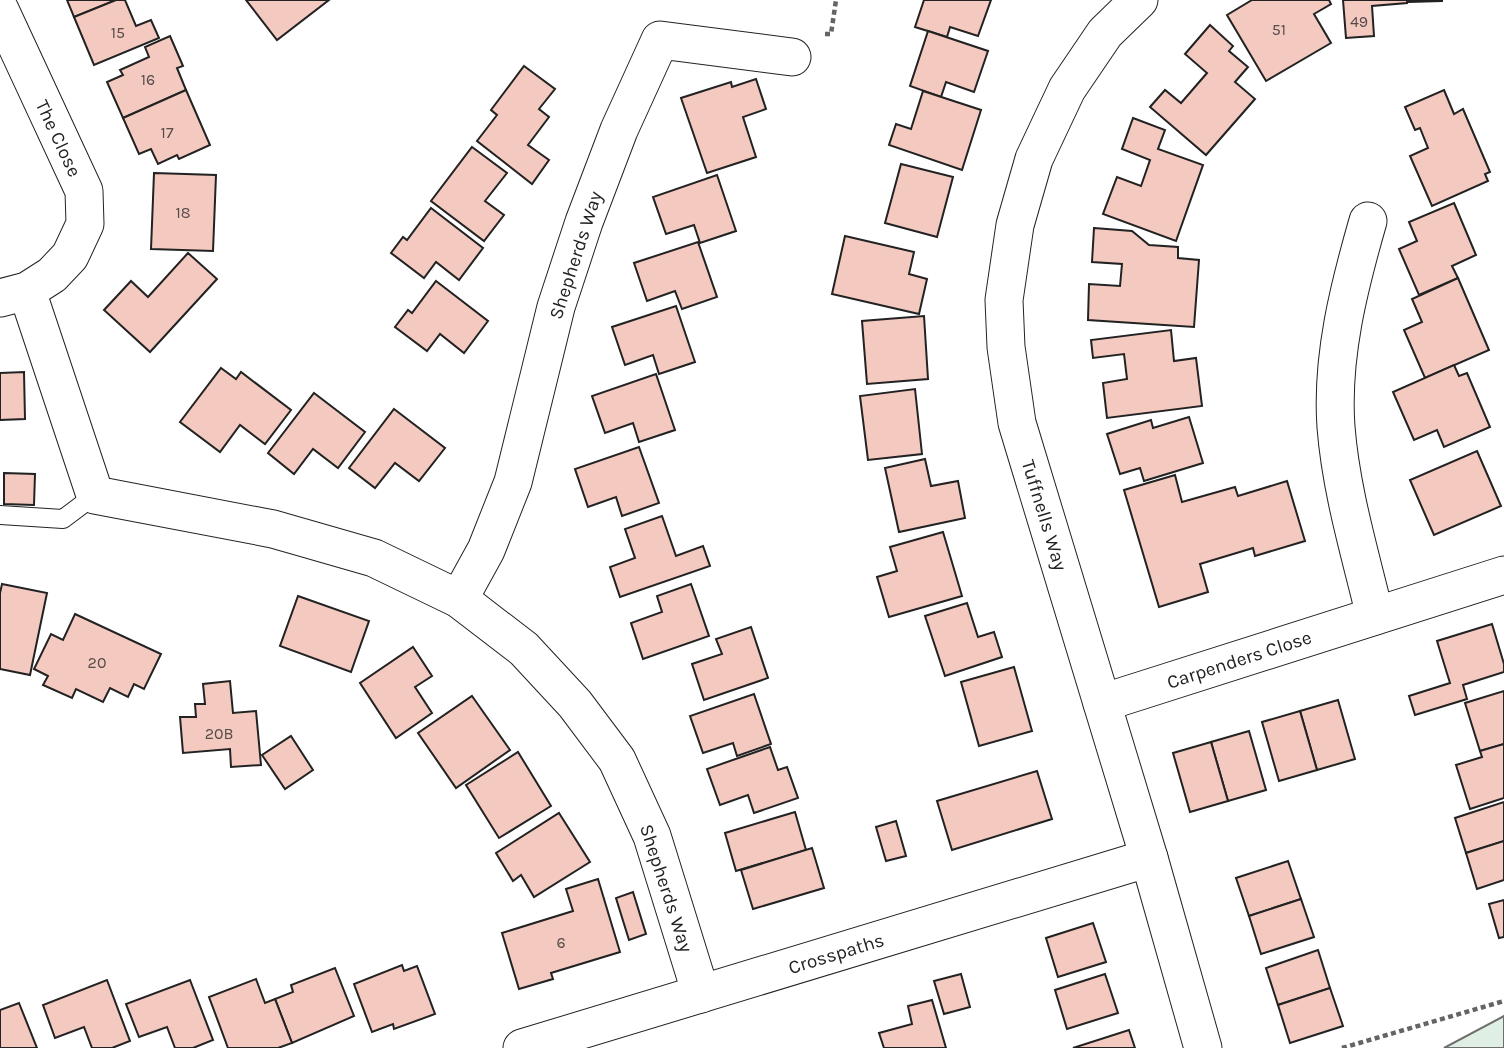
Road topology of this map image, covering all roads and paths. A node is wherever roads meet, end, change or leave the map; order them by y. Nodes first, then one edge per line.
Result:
1 (1138, 0) edge
2 (0, 10) edge
3 (792, 57) dead end
4 (1368, 221) dead end
5 (13, 295) edge
6 (95, 495) junction
7 (0, 515) edge
8 (1504, 575) edge
9 (459, 599) junction
10 (1375, 616) junction
11 (1102, 703) junction
12 (1149, 858) junction
13 (701, 994) junction
14 (1504, 1001) edge
15 (523, 1048) edge
16 (1203, 1048) edge
17 (1342, 1048) edge

1 - 11 street, Tuffnells Way
2 - 5 street, The Close
3 - 9 street, Shepherds Way
4 - 10 street
5 - 6 street, The Close
6 - 7 lane
6 - 9 street, Shepherds Way
8 - 10 street, Carpenders Close
9 - 13 street, Shepherds Way
10 - 11 street, Carpenders Close
11 - 12 street, Tuffnells Way
12 - 13 street, Crosspaths
12 - 16 street, Tuffnells Way
13 - 15 street, Crosspaths
14 - 17 path

